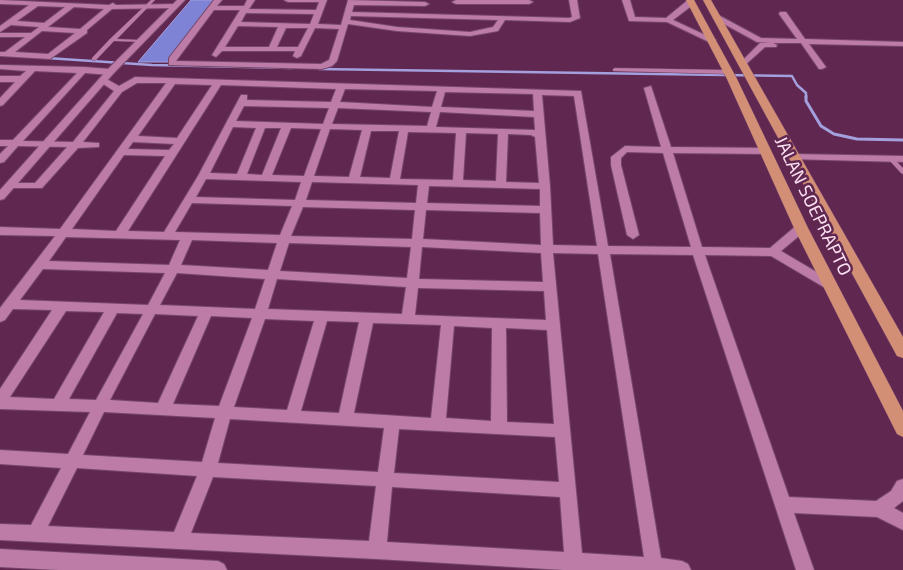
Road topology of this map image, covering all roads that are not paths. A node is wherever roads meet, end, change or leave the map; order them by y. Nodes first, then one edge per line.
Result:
1 (4, 0) edge
2 (79, 0) edge
3 (119, 0) edge
4 (153, 0) edge
5 (218, 0) edge
6 (251, 0) edge
7 (288, 0) edge
8 (323, 0) edge
9 (573, 0) edge
10 (626, 0) edge
11 (707, 0) edge
12 (456, 1) edge
13 (529, 1) edge
14 (690, 1) edge
15 (0, 2) edge
16 (38, 2) edge
17 (351, 2) edge
18 (425, 2) edge
19 (178, 3) edge
20 (72, 5) junction
21 (147, 6) junction
22 (111, 7) junction
23 (212, 8) junction
24 (244, 10) junction
25 (318, 12) junction
26 (783, 14) dead end
27 (422, 15) junction
28 (452, 16) junction
29 (503, 17) junction
30 (530, 18) junction
31 (717, 18) junction
32 (668, 20) junction
33 (346, 21) junction
34 (10, 23) junction
35 (235, 24) junction
36 (283, 25) junction
37 (313, 26) junction
38 (42, 27) junction
39 (0, 30) edge
40 (84, 31) junction
41 (30, 35) junction
42 (112, 40) junction
43 (712, 40) junction
44 (141, 42) junction
45 (762, 42) junction
46 (803, 42) junction
47 (903, 44) edge
48 (220, 49) junction
49 (299, 49) junction
50 (271, 50) junction
51 (3, 54) edge
52 (94, 59) dead end
53 (211, 64) junction
54 (294, 66) junction
55 (0, 67) edge
56 (822, 68) dead end
57 (32, 69) junction
58 (84, 70) junction
59 (113, 70) junction
60 (615, 70) dead end
61 (748, 72) junction
62 (730, 75) junction
63 (0, 79) edge
64 (24, 79) junction
65 (103, 80) junction
66 (171, 82) junction
67 (217, 84) junction
68 (252, 85) junction
69 (340, 87) junction
70 (442, 88) junction
71 (648, 88) dead end
72 (119, 90) junction
73 (537, 92) junction
74 (2, 99) edge
75 (240, 103) junction
76 (335, 105) junction
77 (437, 110) junction
78 (540, 114) junction
79 (230, 124) junction
80 (261, 126) junction
81 (287, 126) junction
82 (325, 127) junction
83 (367, 129) junction
84 (404, 129) junction
85 (431, 129) junction
86 (461, 131) junction
87 (503, 132) junction
88 (540, 136) junction
89 (180, 141) junction
90 (0, 143) edge
91 (15, 144) junction
92 (49, 144) junction
93 (75, 145) junction
94 (96, 145) dead end
95 (111, 146) dead end
96 (125, 146) junction
97 (667, 150) junction
98 (765, 151) junction
99 (170, 153) junction
100 (793, 157) junction
101 (892, 159) junction
102 (903, 159) edge
103 (0, 160) edge
104 (903, 172) edge
105 (203, 176) junction
106 (241, 177) junction
107 (266, 177) junction
108 (307, 178) junction
109 (354, 179) junction
110 (395, 180) junction
111 (424, 181) junction
112 (458, 183) junction
113 (501, 184) junction
114 (11, 185) junction
115 (545, 186) junction
116 (0, 197) edge
117 (189, 200) junction
118 (299, 203) junction
119 (421, 206) junction
120 (545, 210) junction
121 (801, 228) junction
122 (1, 232) edge
123 (62, 233) junction
124 (120, 234) junction
125 (188, 235) junction
126 (633, 235) dead end
127 (168, 236) junction
128 (284, 239) junction
129 (418, 243) junction
130 (547, 249) junction
131 (604, 250) junction
132 (698, 252) junction
133 (773, 252) junction
134 (40, 265) junction
135 (173, 269) junction
136 (273, 275) junction
137 (411, 283) junction
138 (831, 286) junction
139 (550, 287) junction
140 (10, 304) junction
141 (62, 306) junction
142 (113, 308) junction
143 (151, 310) junction
144 (207, 311) junction
145 (260, 314) junction
146 (322, 316) junction
147 (0, 317) edge
148 (367, 318) junction
149 (408, 320) junction
150 (448, 322) junction
151 (499, 323) junction
152 (553, 325) junction
153 (903, 352) edge
154 (0, 402) edge
155 (57, 406) junction
156 (100, 406) junction
157 (163, 410) junction
158 (224, 413) junction
159 (292, 417) junction
160 (345, 420) junction
161 (392, 421) junction
162 (438, 424) junction
163 (499, 428) junction
164 (903, 429) edge
165 (562, 431) junction
166 (0, 457) edge
167 (73, 460) junction
168 (208, 469) junction
169 (385, 479) junction
170 (903, 486) edge
171 (568, 490) junction
172 (784, 505) junction
173 (879, 509) junction
174 (903, 522) edge
175 (0, 532) edge
176 (35, 535) junction
177 (179, 541) junction
178 (377, 550) junction
179 (0, 558) edge
180 (574, 561) junction
181 (654, 567) junction
182 (206, 570) edge
183 (218, 570) edge
184 (682, 570) edge
185 (805, 570) edge

1 - 15 street
2 - 20 street
3 - 22 street
4 - 21 lane
5 - 23 street
6 - 24 street
7 - 8 street
8 - 25 street
9 - 30 street
10 - 32 street
11 - 31 highway, JALAN SOEPRAPTO
12 - 13 street
12 - 28 street
13 - 30 street
14 - 32 street
14 - 43 highway, JALAN SOEPRAPTO
15 - 16 street
16 - 20 street
16 - 34 street
17 - 18 street
17 - 33 street
18 - 27 street
19 - 21 street
19 - 44 street
20 - 22 street
20 - 38 street
21 - 22 street
21 - 42 lane
22 - 40 street
23 - 24 street
23 - 53 street
24 - 25 street
24 - 35 street
25 - 37 street
26 - 46 street
27 - 28 street
27 - 33 street
28 - 29 street
29 - 30 street
29 - 33 street
31 - 45 street
31 - 61 highway, JALAN SOEPRAPTO
32 - 43 street
33 - 37 street
33 - 54 street
34 - 38 street
34 - 39 street
35 - 36 street
35 - 48 street
36 - 37 street
36 - 50 street
37 - 49 street
38 - 40 street
38 - 41 street
39 - 41 street
40 - 51 street
41 - 51 street
42 - 44 lane
42 - 52 lane
43 - 62 highway, JALAN SOEPRAPTO
44 - 59 street
45 - 46 street
45 - 61 street
46 - 47 street
46 - 56 street
48 - 50 street
48 - 53 street
49 - 50 street
49 - 54 street
53 - 54 street
55 - 57 street
57 - 58 street
57 - 64 street
58 - 59 street
58 - 91 street
59 - 65 street
60 - 62 lane
61 - 100 highway, JALAN SOEPRAPTO
62 - 98 highway, JALAN SOEPRAPTO
63 - 64 street
64 - 74 street
65 - 72 street
65 - 92 street
66 - 67 street
66 - 72 street
66 - 96 street
67 - 68 street
67 - 89 street
68 - 69 street
68 - 75 street
69 - 70 street
69 - 76 street
70 - 73 street
70 - 77 street
71 - 97 street
72 - 93 street
73 - 78 street
73 - 131 street
75 - 76 street
75 - 79 street
76 - 77 street
76 - 82 street
77 - 78 street
77 - 85 street
78 - 88 street
79 - 80 street
79 - 105 street
80 - 81 street
80 - 106 street
81 - 82 street
81 - 107 street
82 - 83 street
82 - 108 street
83 - 84 street
83 - 109 street
84 - 85 street
84 - 110 street
85 - 86 street
86 - 87 street
86 - 112 street
87 - 88 street
87 - 113 street
88 - 115 street
89 - 96 street
89 - 99 street
90 - 91 street
91 - 92 street
91 - 103 street
92 - 93 street
92 - 114 street
93 - 94 street
93 - 114 street
95 - 96 street
96 - 99 street
96 - 123 street
97 - 98 street
97 - 126 street
97 - 132 street
98 - 121 highway, JALAN SOEPRAPTO
99 - 124 street
100 - 101 street
100 - 153 highway, JALAN SOEPRAPTO
101 - 102 street
101 - 104 lane
105 - 106 street
105 - 117 street
106 - 107 street
107 - 108 street
108 - 109 street
108 - 118 street
109 - 110 street
110 - 111 street
111 - 112 street
111 - 119 street
112 - 113 street
113 - 115 street
114 - 116 street
115 - 120 street
117 - 118 street
117 - 127 street
118 - 119 street
118 - 128 street
119 - 120 street
119 - 129 street
120 - 130 street
121 - 133 street
121 - 138 highway, JALAN SOEPRAPTO
122 - 123 street
123 - 124 street
123 - 134 street
124 - 127 street
125 - 127 street
125 - 128 street
125 - 135 street
128 - 129 street
128 - 136 street
129 - 130 street
129 - 137 street
130 - 131 street
130 - 139 street
131 - 132 street
131 - 181 street
132 - 133 street
132 - 172 street
133 - 138 street
134 - 135 street
134 - 140 street
135 - 136 street
135 - 143 street
136 - 137 street
136 - 145 street
137 - 139 street
137 - 149 street
138 - 164 highway, JALAN SOEPRAPTO
139 - 152 street
140 - 141 street
140 - 147 street
141 - 142 street
141 - 154 street
142 - 143 street
142 - 155 street
143 - 144 street
143 - 156 street
144 - 145 street
144 - 157 street
145 - 146 street
145 - 158 street
146 - 148 street
146 - 159 street
148 - 149 street
148 - 160 street
149 - 150 street
150 - 151 street
150 - 162 street
151 - 152 street
151 - 163 street
152 - 165 street
154 - 155 street
155 - 156 street
156 - 157 street
156 - 167 street
157 - 158 street
158 - 159 street
158 - 168 street
159 - 160 street
160 - 161 street
161 - 162 street
161 - 169 street
162 - 163 street
163 - 165 street
165 - 171 street
166 - 167 street
167 - 168 street
167 - 176 street
168 - 169 street
168 - 177 street
169 - 171 street
169 - 178 street
170 - 173 street
171 - 180 street
172 - 173 street
172 - 185 street
173 - 174 street
175 - 176 street
176 - 177 street
177 - 178 street
178 - 180 street
179 - 182 street
180 - 181 street
181 - 184 street
182 - 183 street

